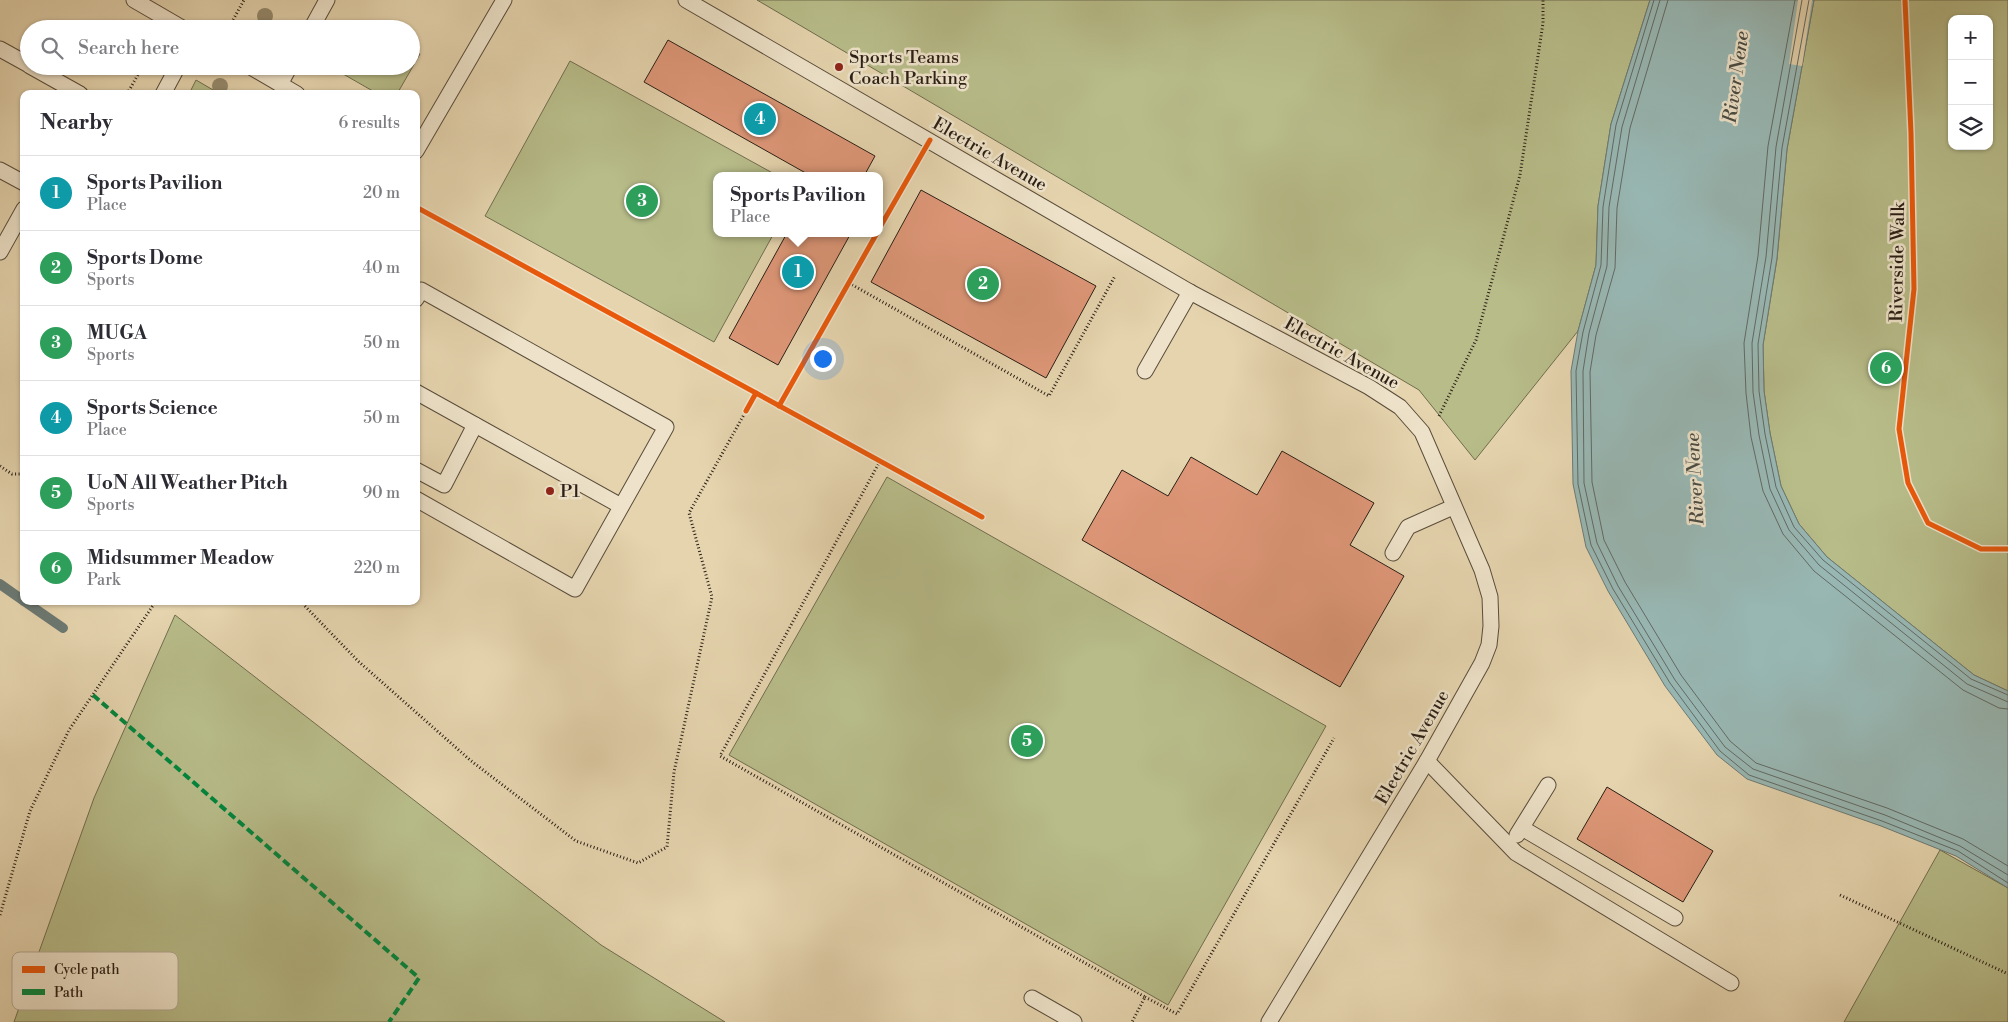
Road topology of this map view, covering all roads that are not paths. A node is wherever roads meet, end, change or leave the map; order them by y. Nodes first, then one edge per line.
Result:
1 (134, 0) edge
2 (327, 0) edge
3 (504, 0) edge
4 (686, 0) edge
5 (168, 20) edge
6 (316, 20) edge
7 (0, 49) edge
8 (20, 60) edge
9 (46, 75) edge
10 (173, 75) edge
11 (264, 75) edge
12 (285, 75) edge
13 (280, 84) junction
14 (73, 90) edge
15 (165, 90) edge
16 (290, 90) edge
17 (420, 144) edge
18 (0, 170) edge
19 (20, 181) edge
20 (20, 216) edge
21 (0, 252) edge
22 (420, 292) edge
23 (1190, 292) junction
24 (1145, 371) dead end
25 (420, 394) edge
26 (475, 425) junction
27 (420, 472) edge
28 (420, 501) edge
29 (621, 506) junction
30 (1453, 507) junction
31 (1393, 553) dead end
32 (1427, 761) junction
33 (1548, 785) dead end
34 (1522, 828) junction
35 (1509, 847) junction
36 (1675, 918) dead end
37 (1731, 983) dead end
38 (1032, 998) dead end
39 (1074, 1022) edge
40 (1269, 1022) edge

1 - 5 lane
2 - 6 lane
3 - 17 lane
4 - 23 lane, Electric Avenue
7 - 8 lane
9 - 14 lane
10 - 15 lane
11 - 13 lane
12 - 13 lane
13 - 16 lane
18 - 19 lane
20 - 21 lane
22 - 29 lane
23 - 24 lane
23 - 30 lane, Electric Avenue
25 - 26 lane
26 - 27 lane
26 - 29 lane
28 - 29 lane
30 - 31 lane
30 - 32 lane, Electric Avenue
32 - 35 lane
32 - 40 lane, Electric Avenue
33 - 34 lane
34 - 35 lane
34 - 36 lane
35 - 37 lane
38 - 39 lane

